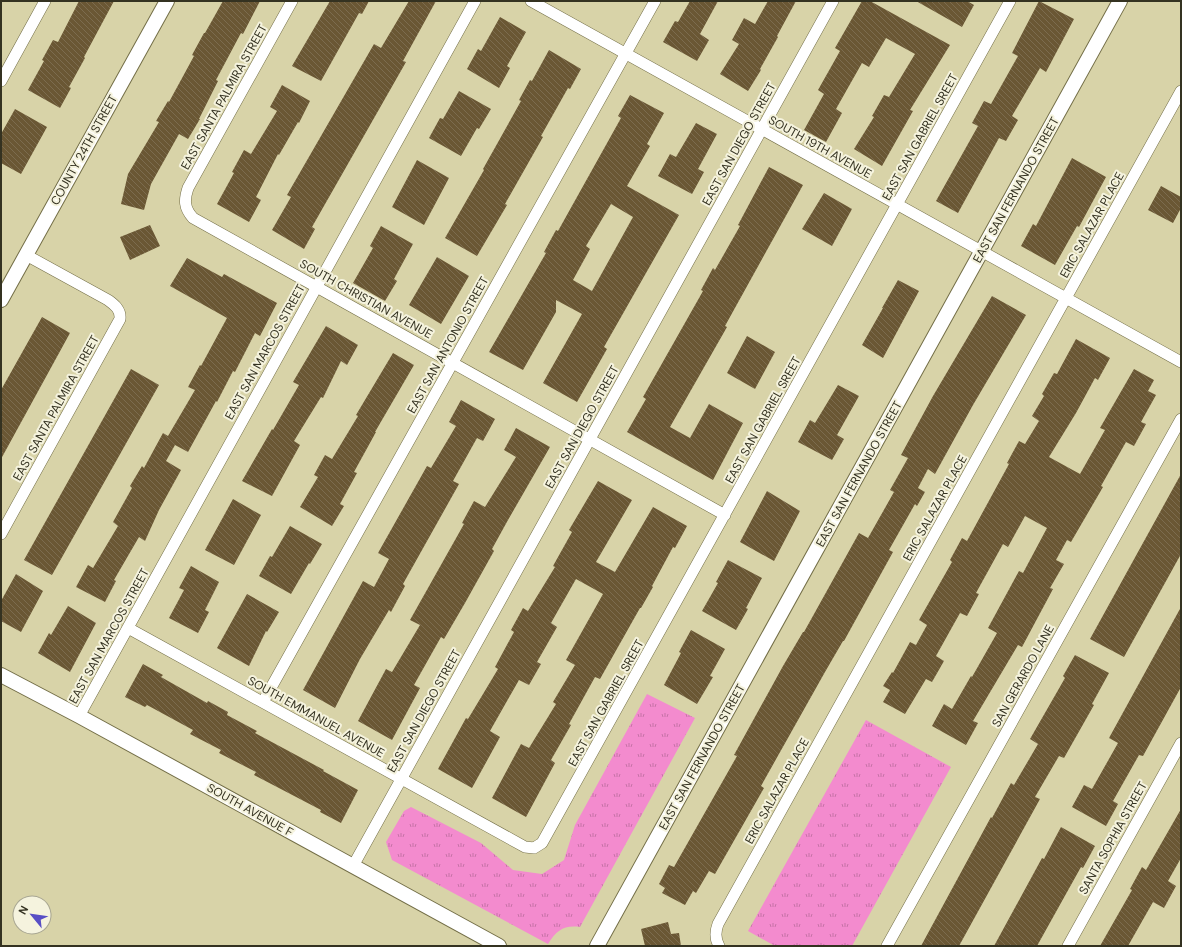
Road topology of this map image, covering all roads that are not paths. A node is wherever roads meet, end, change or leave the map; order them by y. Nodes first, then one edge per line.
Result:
1 (45, 1) edge
2 (167, 1) edge
3 (292, 1) edge
4 (475, 1) edge
5 (531, 1) edge
6 (655, 1) edge
7 (833, 1) edge
8 (1010, 1) edge
9 (1120, 1) edge
10 (626, 54) junction
11 (1, 81) edge
12 (1181, 91) edge
13 (762, 129) junction
14 (897, 204) junction
15 (186, 208) joint
16 (982, 252) junction
17 (26, 255) junction
18 (316, 287) junction
19 (1066, 298) junction
20 (1, 300) edge
21 (1181, 362) edge
22 (453, 363) junction
23 (1181, 419) edge
24 (590, 439) junction
25 (725, 515) junction
26 (1, 534) edge
27 (128, 628) junction
28 (1, 676) edge
29 (263, 702) junction
30 (79, 716) junction
31 (1181, 742) edge
32 (401, 778) junction
33 (534, 848) joint
34 (353, 866) junction
35 (718, 943) edge
36 (499, 946) edge
37 (597, 946) edge
38 (887, 946) edge
39 (1068, 946) edge

1 - 11 street
2 - 17 street, COUNTY 24TH STREET
3 - 15 street, EAST SANTA PALMIRA STREET
4 - 18 street, EAST SAN MARCOS STREET
5 - 10 street, SOUTH 19TH AVENUE
6 - 10 street, EAST SAN ANTONIO STREET
7 - 13 street, EAST SAN DIEGO STREET
8 - 14 street, EAST SAN GABRIEL SREET
9 - 16 street, EAST SAN FERNANDO STREET
10 - 13 street, SOUTH 19TH AVENUE
10 - 22 street, EAST SAN ANTONIO STREET
12 - 19 street, ERIC SALAZAR PLACE
13 - 14 street, SOUTH 19TH AVENUE
13 - 24 street, EAST SAN DIEGO STREET
14 - 16 street, SOUTH 19TH AVENUE
14 - 25 street, EAST SAN GABRIEL SREET
15 - 18 street, SOUTH CHRISTIAN AVENUE
16 - 19 street, SOUTH 19TH AVENUE
16 - 37 street, EAST SAN FERNANDO STREET
17 - 20 street, COUNTY 24TH STREET
17 - 26 street, EAST SANTA PALMIRA STREET
18 - 22 street, SOUTH CHRISTIAN AVENUE
18 - 27 street, EAST SAN MARCOS STREET
19 - 21 street, SOUTH 19TH AVENUE
19 - 35 street, ERIC SALAZAR PLACE
22 - 24 street, SOUTH CHRISTIAN AVENUE
22 - 29 street, EAST SAN ANTONIO STREET
23 - 38 street, SAN GERARDO LANE
24 - 25 street, SOUTH CHRISTIAN AVENUE
24 - 32 street, EAST SAN DIEGO STREET
25 - 33 street, EAST SAN GABRIEL SREET
27 - 29 street, SOUTH EMMANUEL AVENUE
27 - 30 street, EAST SAN MARCOS STREET
28 - 30 street, SOUTH AVENUE F
29 - 32 street, SOUTH EMMANUEL AVENUE
30 - 34 street, SOUTH AVENUE F
31 - 39 street, SANTA SOPHIA STREET
32 - 33 street, SOUTH EMMANUEL AVENUE
32 - 34 street, EAST SAN DIEGO STREET
34 - 36 street, SOUTH AVENUE F

